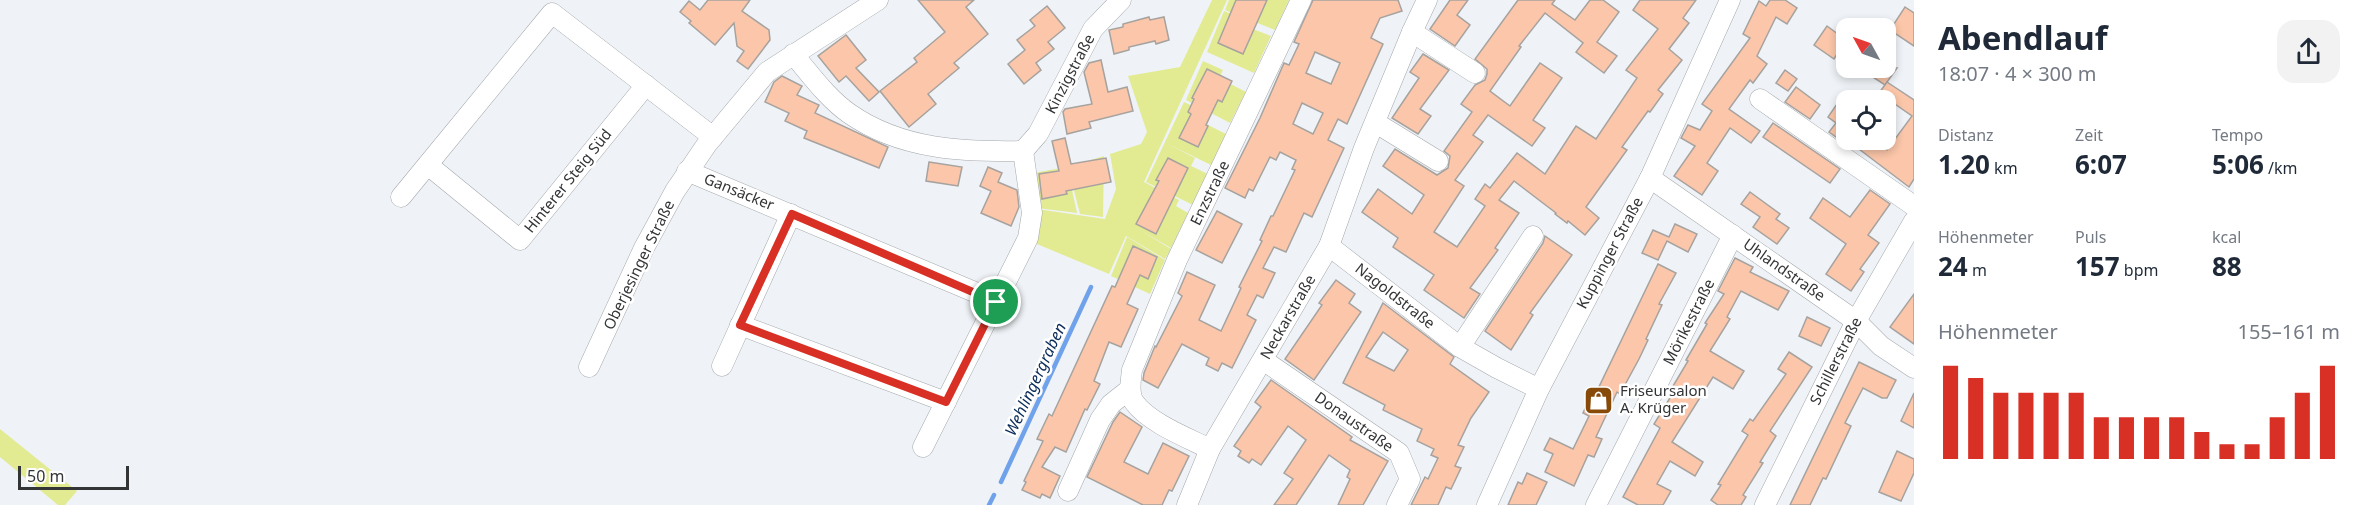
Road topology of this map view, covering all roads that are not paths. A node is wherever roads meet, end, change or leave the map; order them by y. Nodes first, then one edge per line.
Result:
1 (878, 0) edge
2 (1121, 0) edge
3 (1301, 0) edge
4 (1427, 0) edge
5 (1730, 0) edge
6 (1412, 32) junction
7 (793, 54) junction
8 (1475, 73) dead end
9 (646, 85) junction
10 (1760, 99) dead end
11 (1376, 123) junction
12 (713, 137) junction
13 (1023, 151) junction
14 (1438, 161) dead end
15 (428, 165) junction
16 (687, 171) junction
17 (1650, 177) junction
18 (402, 197) dead end
19 (1914, 206) edge
20 (792, 214) junction
21 (1914, 221) edge
22 (1733, 235) junction
23 (1533, 236) dead end
24 (1329, 246) junction
25 (996, 302) junction
26 (1856, 321) junction
27 (740, 325) junction
28 (1460, 346) junction
29 (1263, 360) junction
30 (722, 366) dead end
31 (589, 367) dead end
32 (1914, 368) edge
33 (1130, 389) junction
34 (1539, 389) junction
35 (946, 402) junction
36 (923, 447) dead end
37 (1210, 449) junction
38 (1068, 491) dead end
39 (1186, 505) edge
40 (1397, 505) edge
41 (1487, 505) edge
42 (1596, 505) edge
43 (1765, 505) edge

1 - 7 street, Oberjesinger Straße
2 - 13 street, Kinzigstraße
3 - 33 street, Enzstraße
4 - 6 street, Neckarstraße
5 - 17 street, Kuppinger Straße
6 - 8 street
6 - 11 street, Neckarstraße
7 - 12 street, Oberjesinger Straße
7 - 13 street
9 - 12 street
9 - 15 street
9 - 15 street, Hinterer Steig Süd
10 - 19 street
11 - 14 street
11 - 24 street, Neckarstraße
12 - 16 street, Oberjesinger Straße
13 - 25 street
15 - 18 street
16 - 20 street, Gansäcker
16 - 31 street, Oberjesinger Straße
17 - 22 street, Uhlandstraße
17 - 34 street, Kuppinger Straße
20 - 25 street, Gansäcker
20 - 27 street, Gansäcker
21 - 26 street, Schillerstraße
22 - 26 street, Uhlandstraße
22 - 42 street, Mörikestraße
23 - 28 street
24 - 28 street, Nagoldstraße
24 - 29 street, Neckarstraße
25 - 35 street
26 - 32 street, Uhlandstraße
26 - 43 street, Schillerstraße
27 - 30 street, Gansäcker
27 - 35 street
28 - 34 street, Nagoldstraße
29 - 37 street, Neckarstraße
29 - 40 street, Donaustraße
33 - 37 street
33 - 38 street
34 - 41 street, Kuppinger Straße
35 - 36 street
37 - 39 street, Neckarstraße

